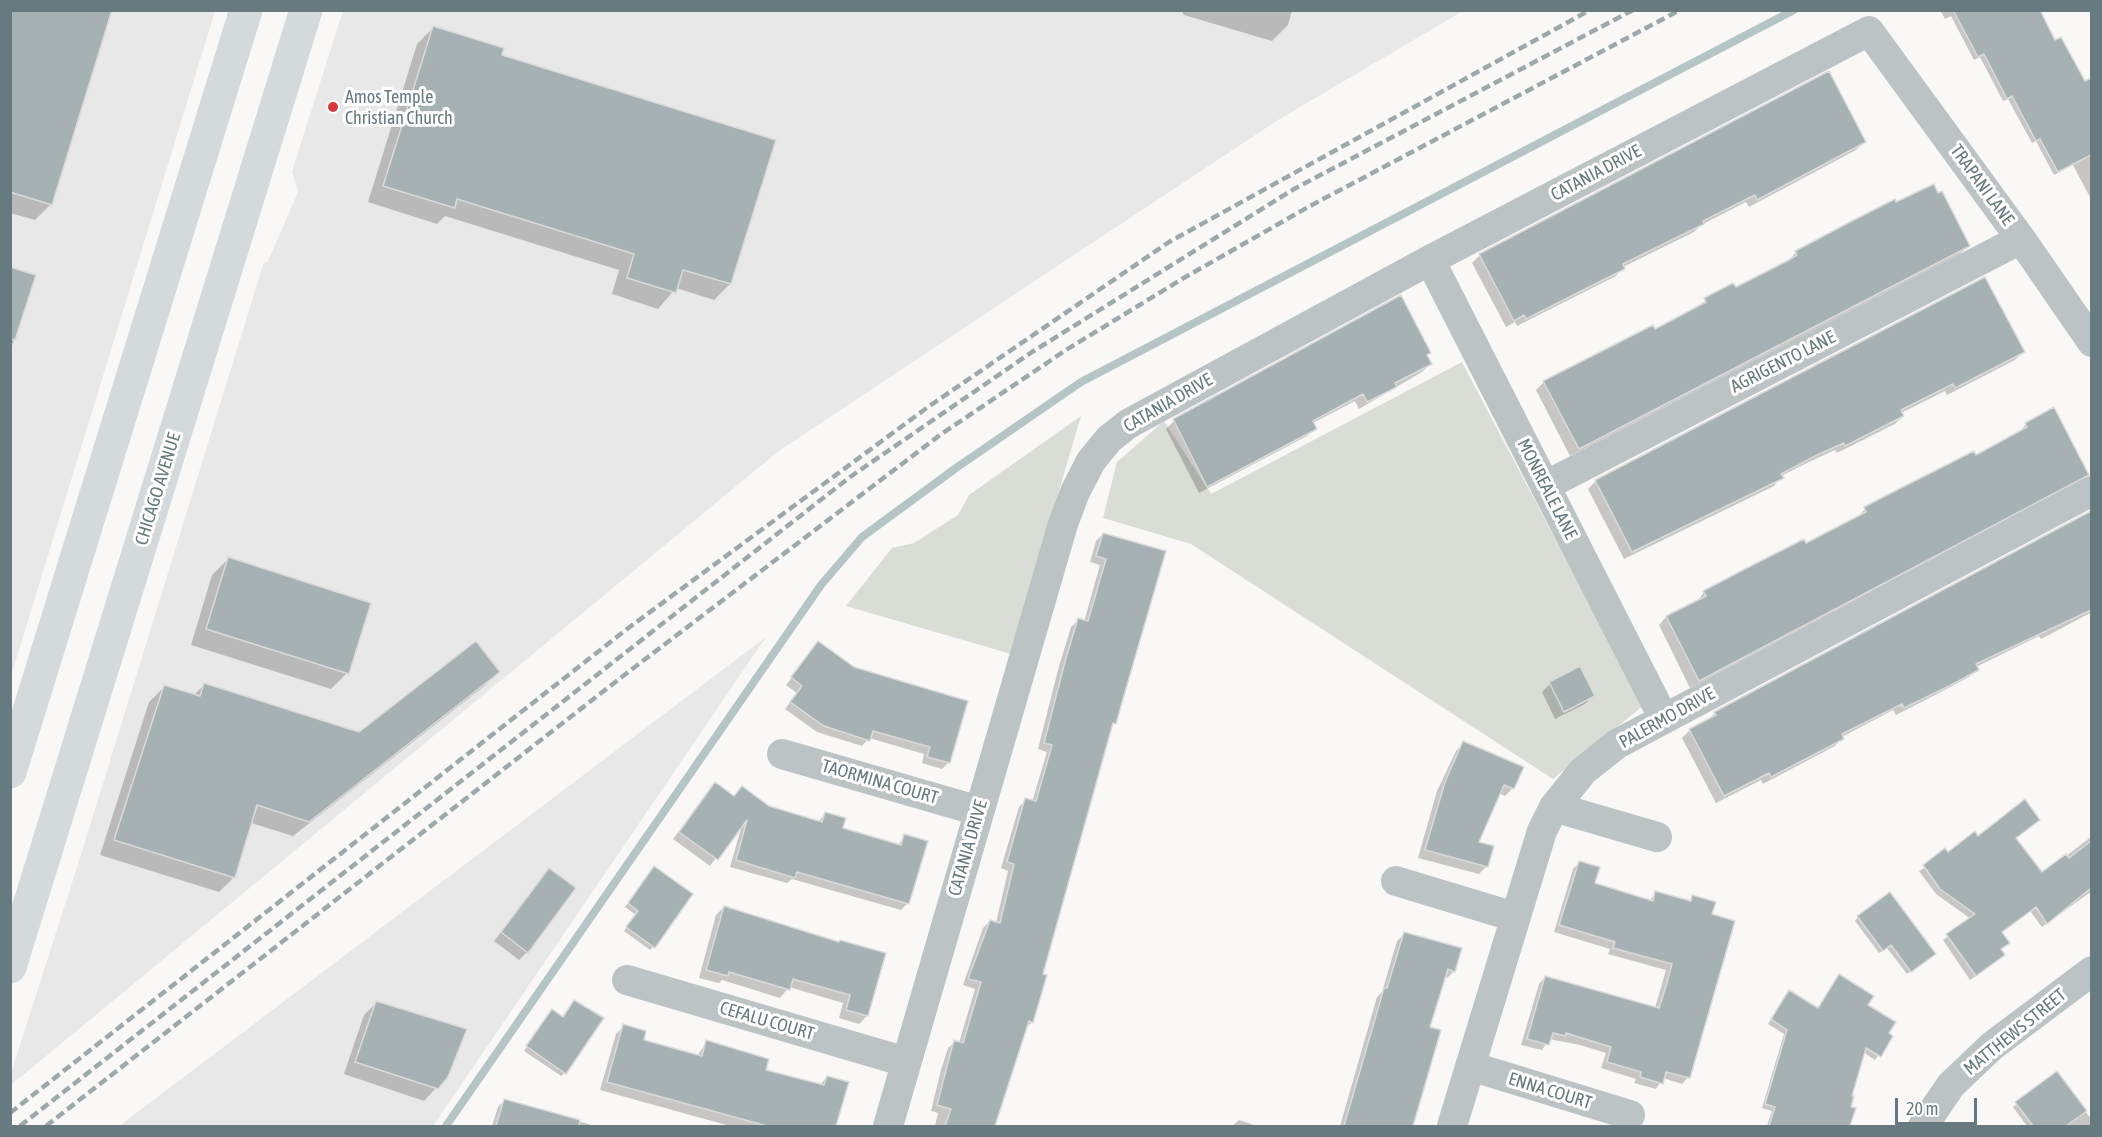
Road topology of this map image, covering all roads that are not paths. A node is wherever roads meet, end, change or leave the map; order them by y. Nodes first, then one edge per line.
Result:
1 (246, 10) edge
2 (306, 10) edge
3 (1869, 31) joint
4 (2021, 239) junction
5 (1430, 260) junction
6 (2091, 342) edge
7 (1545, 486) junction
8 (2091, 491) edge
9 (1664, 719) junction
10 (782, 754) dead end
11 (10, 772) edge
12 (1554, 807) junction
13 (979, 811) junction
14 (1657, 837) dead end
15 (43, 861) junction
16 (1396, 881) dead end
17 (10, 906) edge
18 (1515, 917) junction
19 (10, 967) edge
20 (2091, 971) edge
21 (627, 980) dead end
22 (906, 1062) junction
23 (1470, 1066) junction
24 (1630, 1115) dead end
25 (888, 1126) edge
26 (1452, 1126) edge
27 (1923, 1126) edge

1 - 11 main road
2 - 15 main road, CHICAGO AVENUE
3 - 4 street, TRAPANI LANE
3 - 5 street, CATANIA DRIVE
4 - 6 street, TRAPANI LANE
4 - 7 street, AGRIGENTO LANE
5 - 7 street, MONREALE LANE
5 - 13 street, CATANIA DRIVE
7 - 9 street, MONREALE LANE
8 - 9 street, PALERMO DRIVE
9 - 12 street, PALERMO DRIVE
10 - 13 street, TAORMINA COURT
12 - 14 street
12 - 18 street, PALERMO DRIVE
13 - 22 street, CATANIA DRIVE
15 - 17 main road
15 - 19 main road, CHICAGO AVENUE
16 - 18 street
18 - 23 street, PALERMO DRIVE
20 - 27 street, MATTHEWS STREET
21 - 22 street, CEFALU COURT
22 - 25 street, CATANIA DRIVE
23 - 24 street, ENNA COURT
23 - 26 street, PALERMO DRIVE

